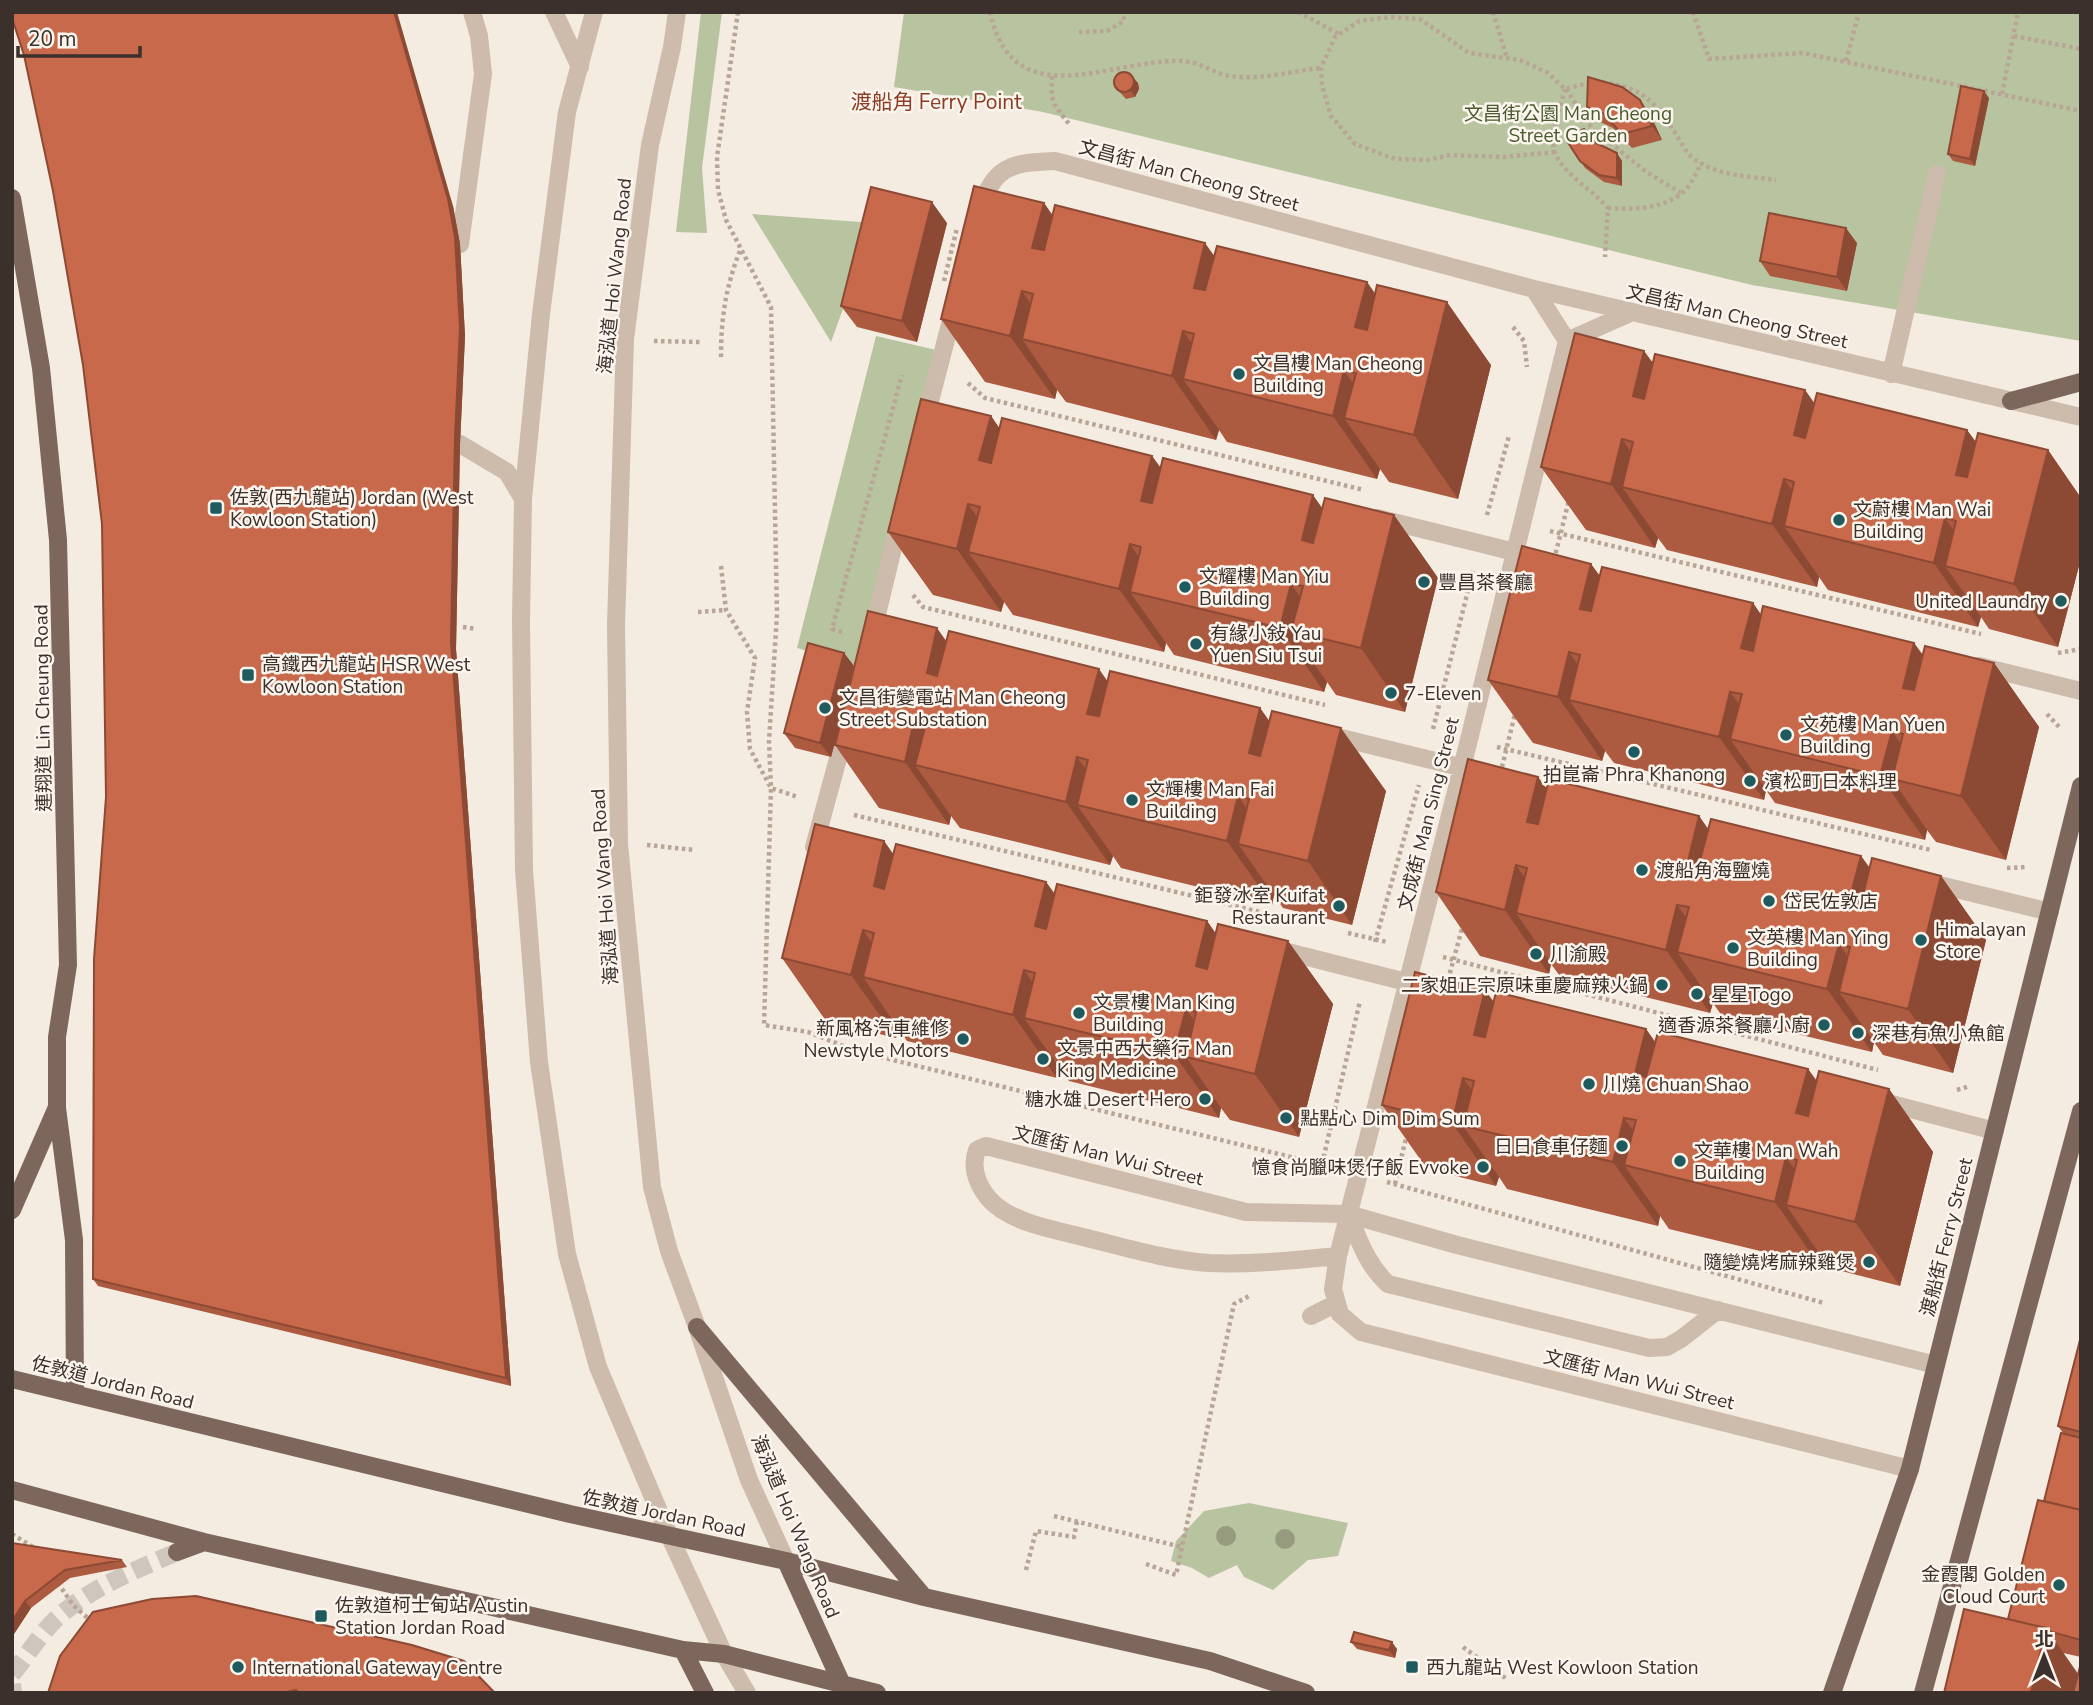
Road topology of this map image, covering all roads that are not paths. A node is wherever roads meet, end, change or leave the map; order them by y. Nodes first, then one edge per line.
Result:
1 (472, 12) edge
2 (554, 12) edge
3 (594, 12) edge
4 (677, 12) edge
5 (580, 67) junction
6 (1937, 174) dead end
7 (12, 198) edge
8 (976, 224) edge
9 (460, 244) dead end
10 (1534, 289) junction
11 (959, 290) edge
12 (1630, 313) junction
13 (1567, 341) junction
14 (1891, 374) junction
15 (2081, 382) edge
16 (2011, 401) junction
17 (928, 410) junction
18 (948, 415) edge
19 (2081, 417) edge
20 (922, 435) edge
21 (460, 444) dead end
22 (523, 499) junction
23 (905, 499) edge
24 (1360, 514) edge
25 (1515, 552) junction
26 (1541, 558) edge
27 (867, 651) edge
28 (1966, 662) edge
29 (2081, 691) edge
30 (850, 714) edge
31 (1318, 733) edge
32 (1462, 768) junction
33 (1487, 774) edge
34 (2081, 786) edge
35 (817, 835) junction
36 (836, 839) edge
37 (808, 868) edge
38 (1912, 879) edge
39 (2050, 912) junction
40 (1260, 945) edge
41 (1406, 982) junction
42 (1432, 989) edge
43 (1869, 1098) edge
44 (57, 1107) junction
45 (2081, 1111) edge
46 (1994, 1131) junction
47 (12, 1210) edge
48 (1348, 1214) junction
49 (1338, 1256) junction
50 (1337, 1303) junction
51 (1718, 1310) junction
52 (1311, 1316) dead end
53 (697, 1326) junction
54 (1936, 1365) junction
55 (12, 1379) edge
56 (75, 1394) junction
57 (1910, 1469) junction
58 (12, 1490) edge
59 (669, 1535) junction
60 (204, 1542) junction
61 (177, 1552) tunnel mouth
62 (786, 1560) junction
63 (924, 1597) junction
64 (682, 1650) junction
65 (724, 1654) junction
66 (844, 1689) edge
67 (705, 1693) edge
68 (747, 1693) edge
69 (877, 1693) edge
70 (1306, 1693) edge
71 (1832, 1693) edge
72 (1923, 1693) edge

1 - 9 street
2 - 5 street
3 - 5 street
4 - 53 street, 海泓道 Hoi Wang Road
5 - 22 street
6 - 14 street
7 - 44 main road, 連翔道 Lin Cheung Road
8 - 10 street, 文昌街 Man Cheong Street
10 - 12 street, 文昌街 Man Cheong Street
10 - 13 street
11 - 17 street
12 - 13 street
12 - 14 street, 文昌街 Man Cheong Street
13 - 25 street, 文成街 Man Sing Street
14 - 16 street, 文昌街 Man Cheong Street
15 - 16 main road
16 - 19 street, 文昌街 Man Cheong Street
17 - 18 street
17 - 20 street
21 - 22 street
22 - 59 street
23 - 27 street
24 - 25 street
25 - 26 street
25 - 32 street, 文成街 Man Sing Street
28 - 29 street
30 - 35 street
31 - 32 street
32 - 33 street
32 - 41 street, 文成街 Man Sing Street
34 - 39 main road, 渡船街 Ferry Street
35 - 36 street
35 - 37 street
38 - 39 street
39 - 46 main road, 渡船街 Ferry Street
40 - 41 street
41 - 42 street
41 - 48 street, 文成街 Man Sing Street
43 - 46 street
44 - 47 main road, 連翔道 Lin Cheung Road
44 - 56 main road
45 - 72 main road
46 - 54 main road, 渡船街 Ferry Street
48 - 49 street
48 - 49 street, 文匯街 Man Wui Street
48 - 51 street, 文匯街 Man Wui Street
48 - 51 street
49 - 50 street
50 - 52 street
50 - 57 street, 文匯街 Man Wui Street
51 - 54 street, 文匯街 Man Wui Street
53 - 62 street, 海泓道 Hoi Wang Road
53 - 63 main road
54 - 57 main road, 渡船街 Ferry Street
55 - 56 main road, 佐敦道 Jordan Road
56 - 59 main road, 佐敦道 Jordan Road
57 - 71 main road, 渡船街 Ferry Street
58 - 60 main road
59 - 62 main road, 佐敦道 Jordan Road
59 - 65 street
60 - 61 main road
60 - 64 main road
62 - 63 main road, 佐敦道 Jordan Road
62 - 66 main road, 海泓道 Hoi Wang Road
63 - 70 main road, 佐敦道 Jordan Road
64 - 65 main road
64 - 67 main road
65 - 66 main road
65 - 68 street
66 - 69 main road

